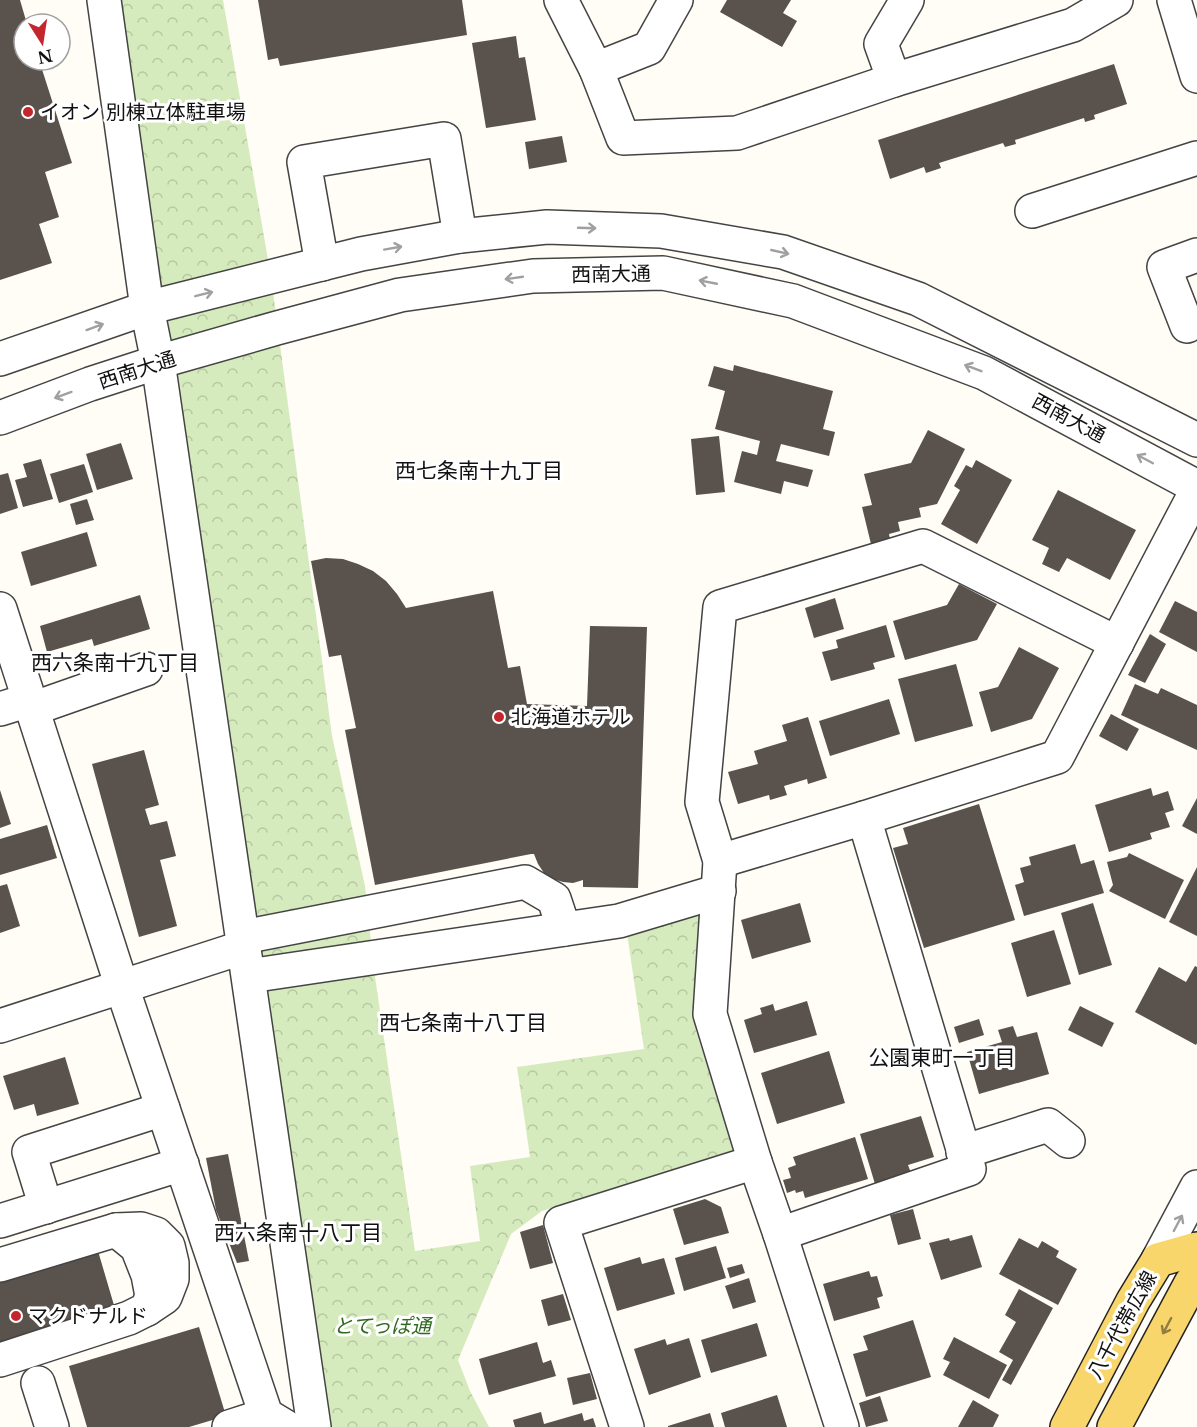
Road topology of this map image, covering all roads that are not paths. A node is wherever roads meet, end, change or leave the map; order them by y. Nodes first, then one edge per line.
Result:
1 (104, 0) edge
2 (561, 0) edge
3 (676, 0) edge
4 (907, 0) edge
5 (1116, 0) edge
6 (1174, 0) edge
7 (597, 69) junction
8 (1197, 76) edge
9 (894, 80) junction
10 (1197, 158) edge
11 (1032, 211) dead end
12 (460, 236) junction
13 (1197, 255) edge
14 (322, 264) junction
15 (147, 308) junction
16 (1187, 326) dead end
17 (0, 359) edge
18 (158, 362) junction
19 (0, 418) edge
20 (1197, 440) edge
21 (1197, 488) edge
22 (0, 609) edge
23 (1117, 643) junction
24 (146, 669) dead end
25 (20, 706) edge
26 (864, 818) junction
27 (719, 876) junction
28 (564, 929) junction
29 (245, 953) junction
30 (122, 987) junction
31 (0, 1026) edge
32 (163, 1109) junction
33 (1068, 1142) dead end
34 (963, 1152) junction
35 (755, 1162) junction
36 (182, 1164) junction
37 (1197, 1186) edge
38 (46, 1207) junction
39 (0, 1221) edge
40 (780, 1234) junction
41 (1197, 1249) edge
42 (1158, 1260) junction
43 (0, 1265) edge
44 (1197, 1276) edge
45 (0, 1360) edge
46 (38, 1383) dead end
47 (276, 1421) edge
48 (52, 1427) edge
49 (229, 1427) edge
50 (314, 1427) edge
51 (627, 1427) edge
52 (842, 1427) edge
53 (1067, 1427) edge
54 (1114, 1427) edge

1 - 15 street
2 - 7 street
3 - 7 street
4 - 9 street
5 - 9 street
6 - 8 street
7 - 9 street
10 - 11 street
14 -> 12 street, 西南大通
12 - 14 street
12 -> 20 street, 西南大通
13 - 16 street
15 -> 14 street, 西南大通
17 -> 15 street, 西南大通
15 - 18 street
18 -> 19 street, 西南大通
21 -> 18 street, 西南大通
18 - 29 street
21 - 23 street
22 - 25 street
23 - 26 street
23 - 27 street
24 - 25 street
25 - 30 street
26 - 27 street
26 - 34 street
27 - 28 street
27 - 35 street
28 - 29 street
28 - 29 street
29 - 30 street
29 - 50 street
30 - 31 street
30 - 32 street
32 - 36 street
32 - 38 street
33 - 34 street
34 - 40 street
35 - 40 street
35 - 51 street
36 - 38 street
36 - 47 street
42 -> 37 street
38 - 39 street
40 - 52 street
41 - 42 main road, 八千代帯広線
42 - 53 main road, 八千代帯広線
43 - 45 street
44 -> 54 main road, 八千代帯広線
46 - 48 street
47 - 49 street

